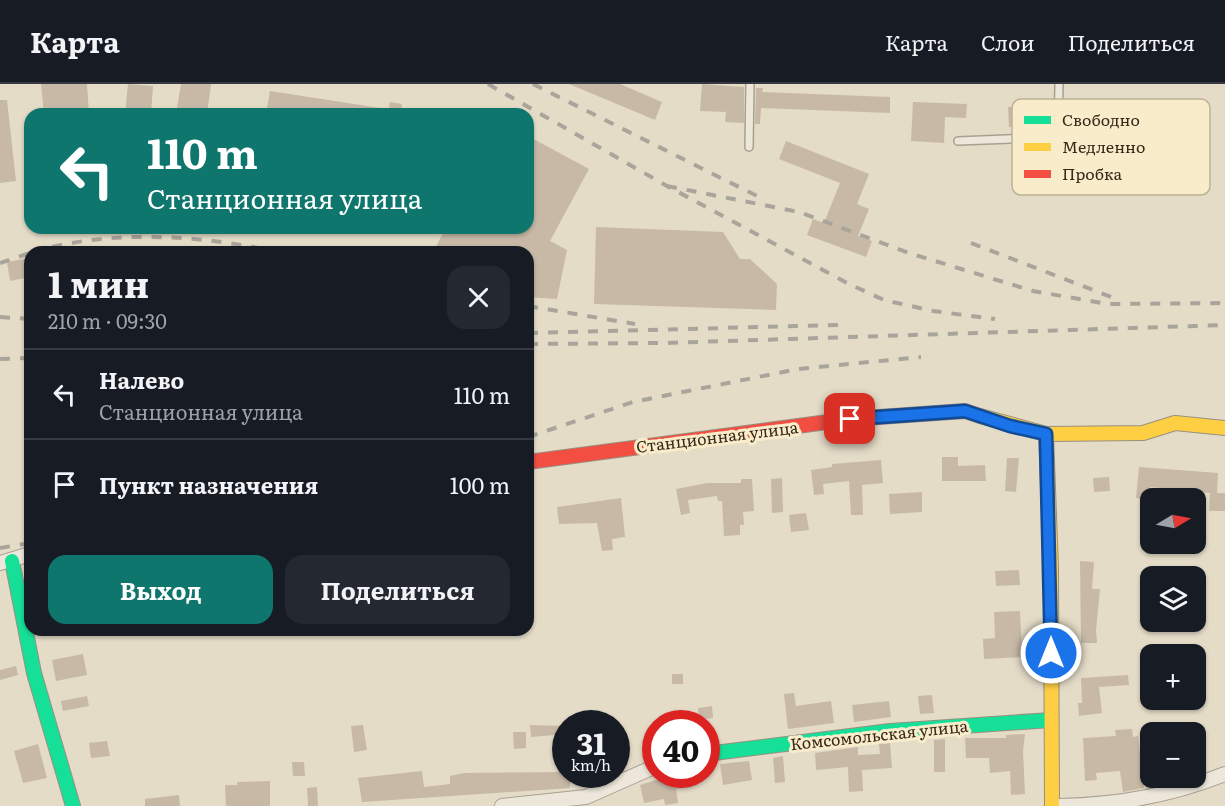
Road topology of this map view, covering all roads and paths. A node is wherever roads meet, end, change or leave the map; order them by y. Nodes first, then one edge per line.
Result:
1 (750, 84) edge
2 (1012, 138) edge
3 (958, 141) dead end
4 (749, 147) dead end
5 (1225, 428) edge
6 (1046, 434) junction
7 (534, 461) edge
8 (24, 556) edge
9 (6, 562) edge
10 (24, 633) edge
11 (25, 636) edge
12 (1051, 720) junction
13 (720, 752) edge
14 (642, 772) edge
15 (1225, 774) edge
16 (73, 806) edge
17 (502, 806) edge
18 (1052, 806) edge
19 (1060, 806) edge

1 - 4 lane
2 - 3 lane
5 - 6 street, Станционная улица
6 - 7 street, Станционная улица
6 - 12 street
8 - 9 street
9 - 10 street
11 - 16 street
12 - 13 street, Комсомольская улица
12 - 18 street
14 - 17 street
15 - 19 street

